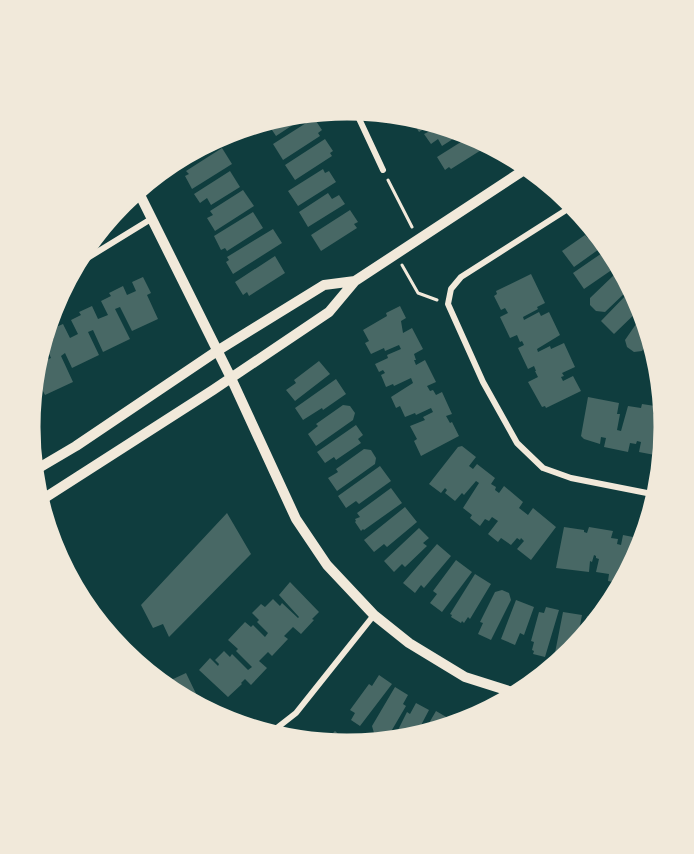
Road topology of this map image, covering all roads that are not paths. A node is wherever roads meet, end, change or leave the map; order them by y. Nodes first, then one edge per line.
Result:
1 (359, 120) edge
2 (383, 170) road end
3 (520, 173) edge
4 (141, 198) edge
5 (566, 210) edge
6 (151, 219) junction
7 (91, 256) edge
8 (355, 281) junction
9 (217, 351) junction
10 (231, 378) junction
11 (42, 466) edge
12 (648, 493) edge
13 (47, 496) edge
14 (374, 615) junction
15 (507, 690) edge
16 (278, 727) edge

1 - 2 street
3 - 8 street
4 - 6 street
5 - 12 street
6 - 7 street
6 - 9 street
8 - 9 street
8 - 10 street
9 - 10 street
9 - 11 street
10 - 13 street
10 - 14 street
14 - 15 street
14 - 16 street

